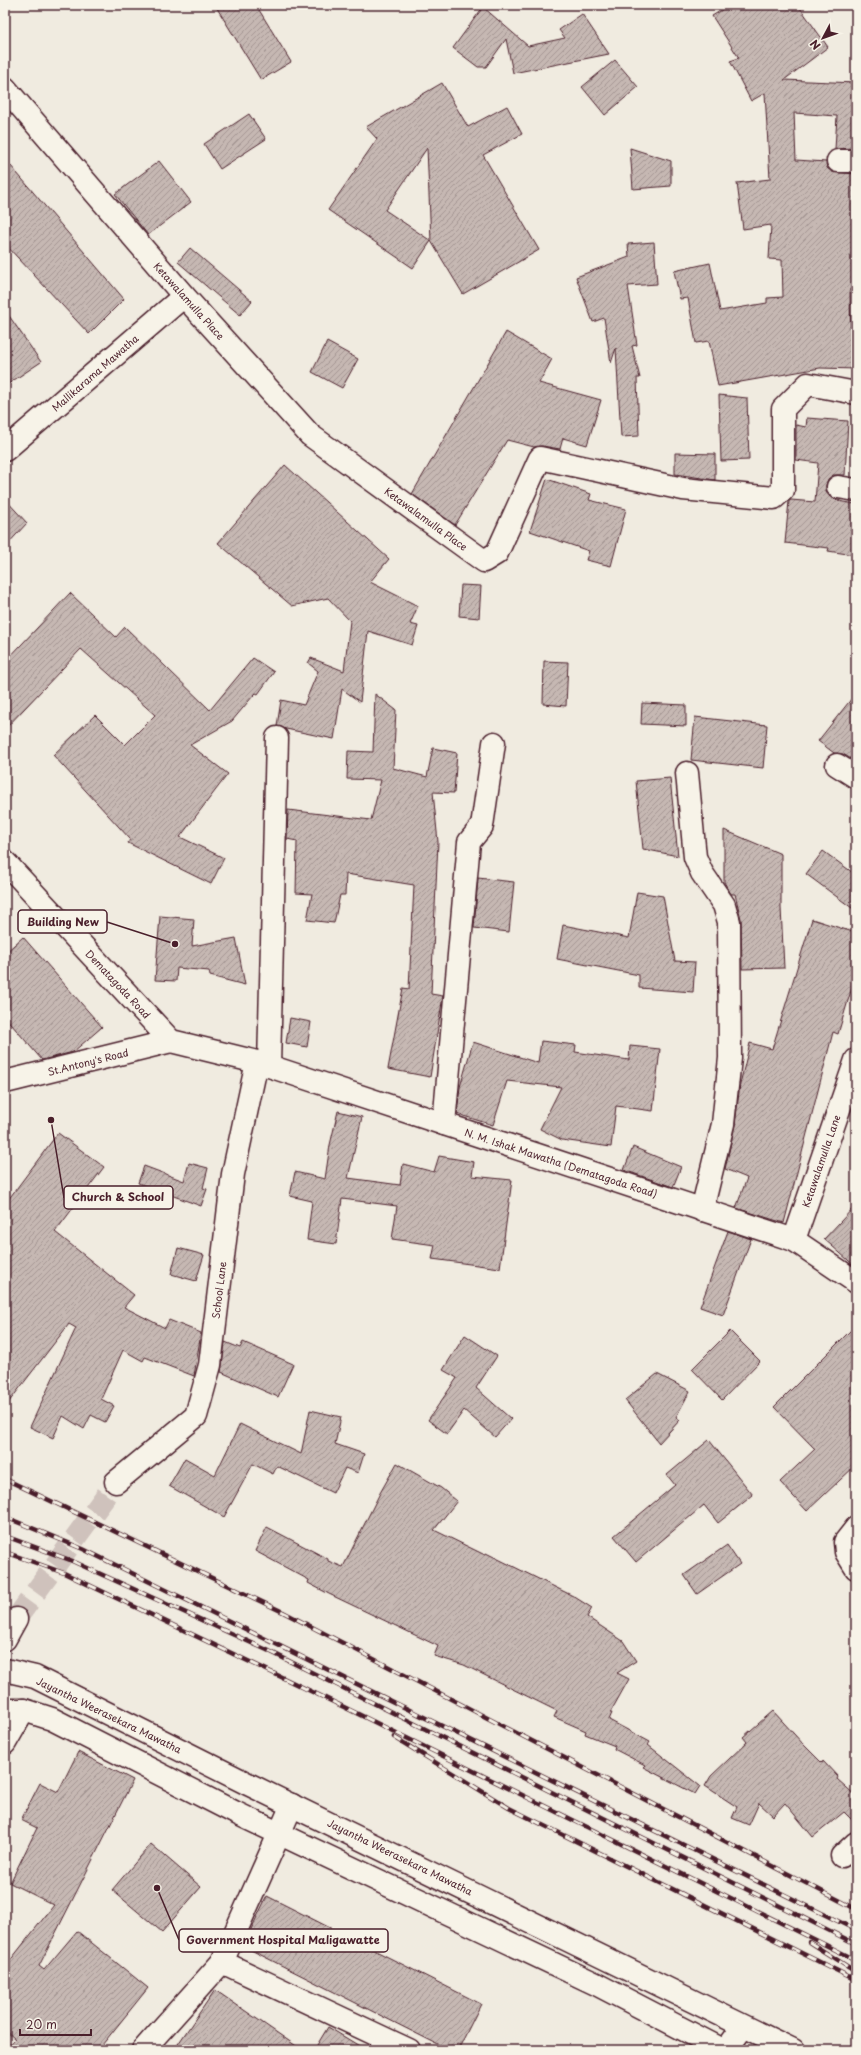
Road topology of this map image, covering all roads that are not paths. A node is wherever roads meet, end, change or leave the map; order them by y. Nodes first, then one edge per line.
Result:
1 (5, 88) edge
2 (184, 296) junction
3 (856, 393) edge
4 (5, 450) edge
5 (277, 738) dead end
6 (494, 743) dead end
7 (837, 765) dead end
8 (687, 773) dead end
9 (856, 776) edge
10 (5, 862) edge
11 (171, 1041) junction
12 (856, 1060) edge
13 (263, 1064) junction
14 (5, 1082) edge
15 (444, 1124) junction
16 (702, 1210) junction
17 (794, 1240) junction
18 (856, 1282) edge
19 (116, 1482) tunnel mouth
20 (856, 1528) edge
21 (856, 1568) edge
22 (16, 1619) tunnel mouth
23 (5, 1639) edge
24 (5, 1670) edge
25 (14, 1710) edge
26 (5, 1743) edge
27 (173, 1746) junction
28 (159, 1774) junction
29 (292, 1805) junction
30 (279, 1833) junction
31 (222, 1962) junction
32 (743, 2027) junction
33 (143, 2050) edge
34 (409, 2050) edge
35 (723, 2050) edge
36 (726, 2050) edge
37 (793, 2050) edge

1 - 2 street, Ketawalamulla Place
2 - 3 street, Ketawalamulla Place
2 - 4 street, Mallikarama Mawatha
5 - 13 street, School Lane
6 - 15 street
7 - 9 street
8 - 16 street
10 - 11 street, Dematagoda Road
11 - 13 street
11 - 14 street, St.Antony's Road
12 - 17 street, Ketawalamulla Lane
13 - 15 street, N. M. Ishak Mawatha (Dematagoda Road)
13 - 19 street, School Lane
15 - 16 street, N. M. Ishak Mawatha (Dematagoda Road)
16 - 17 street, N. M. Ishak Mawatha (Dematagoda Road)
17 - 18 street, N. M. Ishak Mawatha (Dematagoda Road)
20 - 21 street
22 - 23 street
24 - 27 street, Jayantha Weerasekara Mawatha
25 - 26 street
25 - 28 street
27 - 28 street
27 - 29 street, Jayantha Weerasekara Mawatha
28 - 30 street
29 - 30 street
29 - 32 street, Jayantha Weerasekara Mawatha
30 - 31 street
30 - 35 street
31 - 33 street
31 - 34 street
32 - 36 street
32 - 37 street, Jayantha Weerasekara Mawatha

